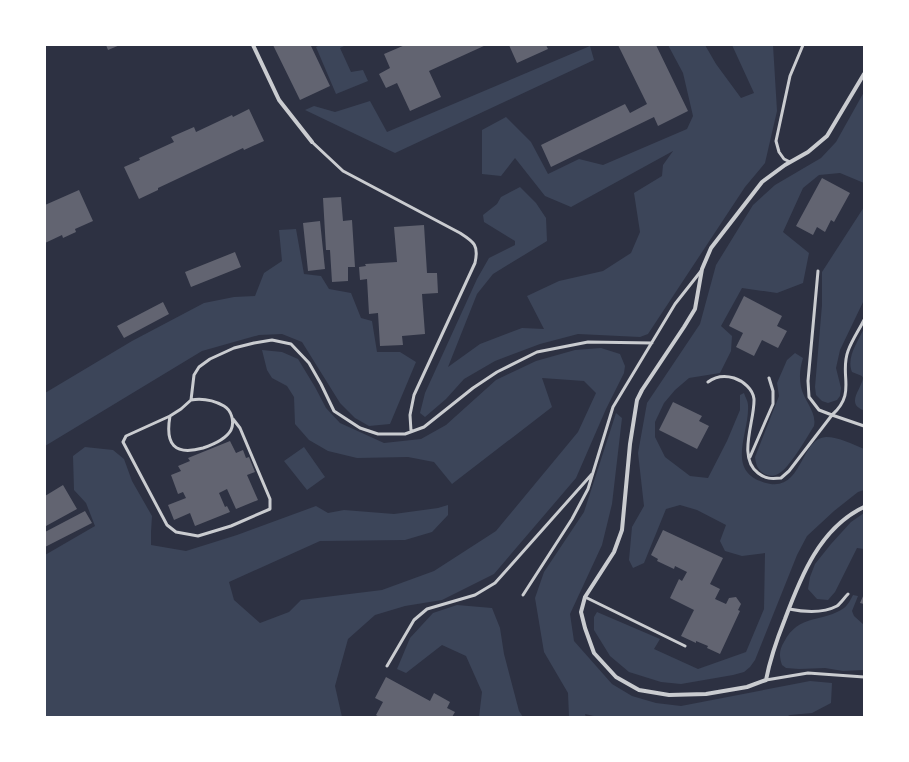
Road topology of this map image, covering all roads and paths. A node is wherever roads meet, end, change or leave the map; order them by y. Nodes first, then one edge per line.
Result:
1 (253, 45) edge
2 (803, 45) edge
3 (864, 74) edge
4 (312, 142) joint
5 (790, 162) junction
6 (702, 270) junction
7 (818, 271) dead end
8 (864, 320) edge
9 (652, 343) junction
10 (769, 378) dead end
11 (708, 382) dead end
12 (191, 400) junction
13 (832, 415) junction
14 (170, 416) junction
15 (233, 419) junction
16 (864, 426) edge
17 (411, 431) junction
18 (750, 458) junction
19 (593, 473) junction
20 (864, 507) edge
21 (523, 594) dead end
22 (848, 594) dead end
23 (585, 597) junction
24 (789, 610) junction
25 (685, 646) dead end
26 (387, 666) dead end
27 (864, 677) edge
28 (766, 680) junction

1 - 4 street
2 - 5 lane
3 - 5 street
4 - 17 lane
5 - 6 street
6 - 9 lane
6 - 23 street
7 - 13 lane
8 - 13 lane
9 - 17 lane
9 - 19 lane
10 - 18 lane
11 - 18 lane
12 - 14 lane
12 - 15 lane
12 - 17 lane
13 - 16 lane
13 - 18 lane
14 - 15 lane
14 - 15 lane
19 - 21 lane
19 - 26 lane
20 - 24 street
22 - 24 lane
23 - 25 lane
23 - 28 street
24 - 28 street
27 - 28 lane

